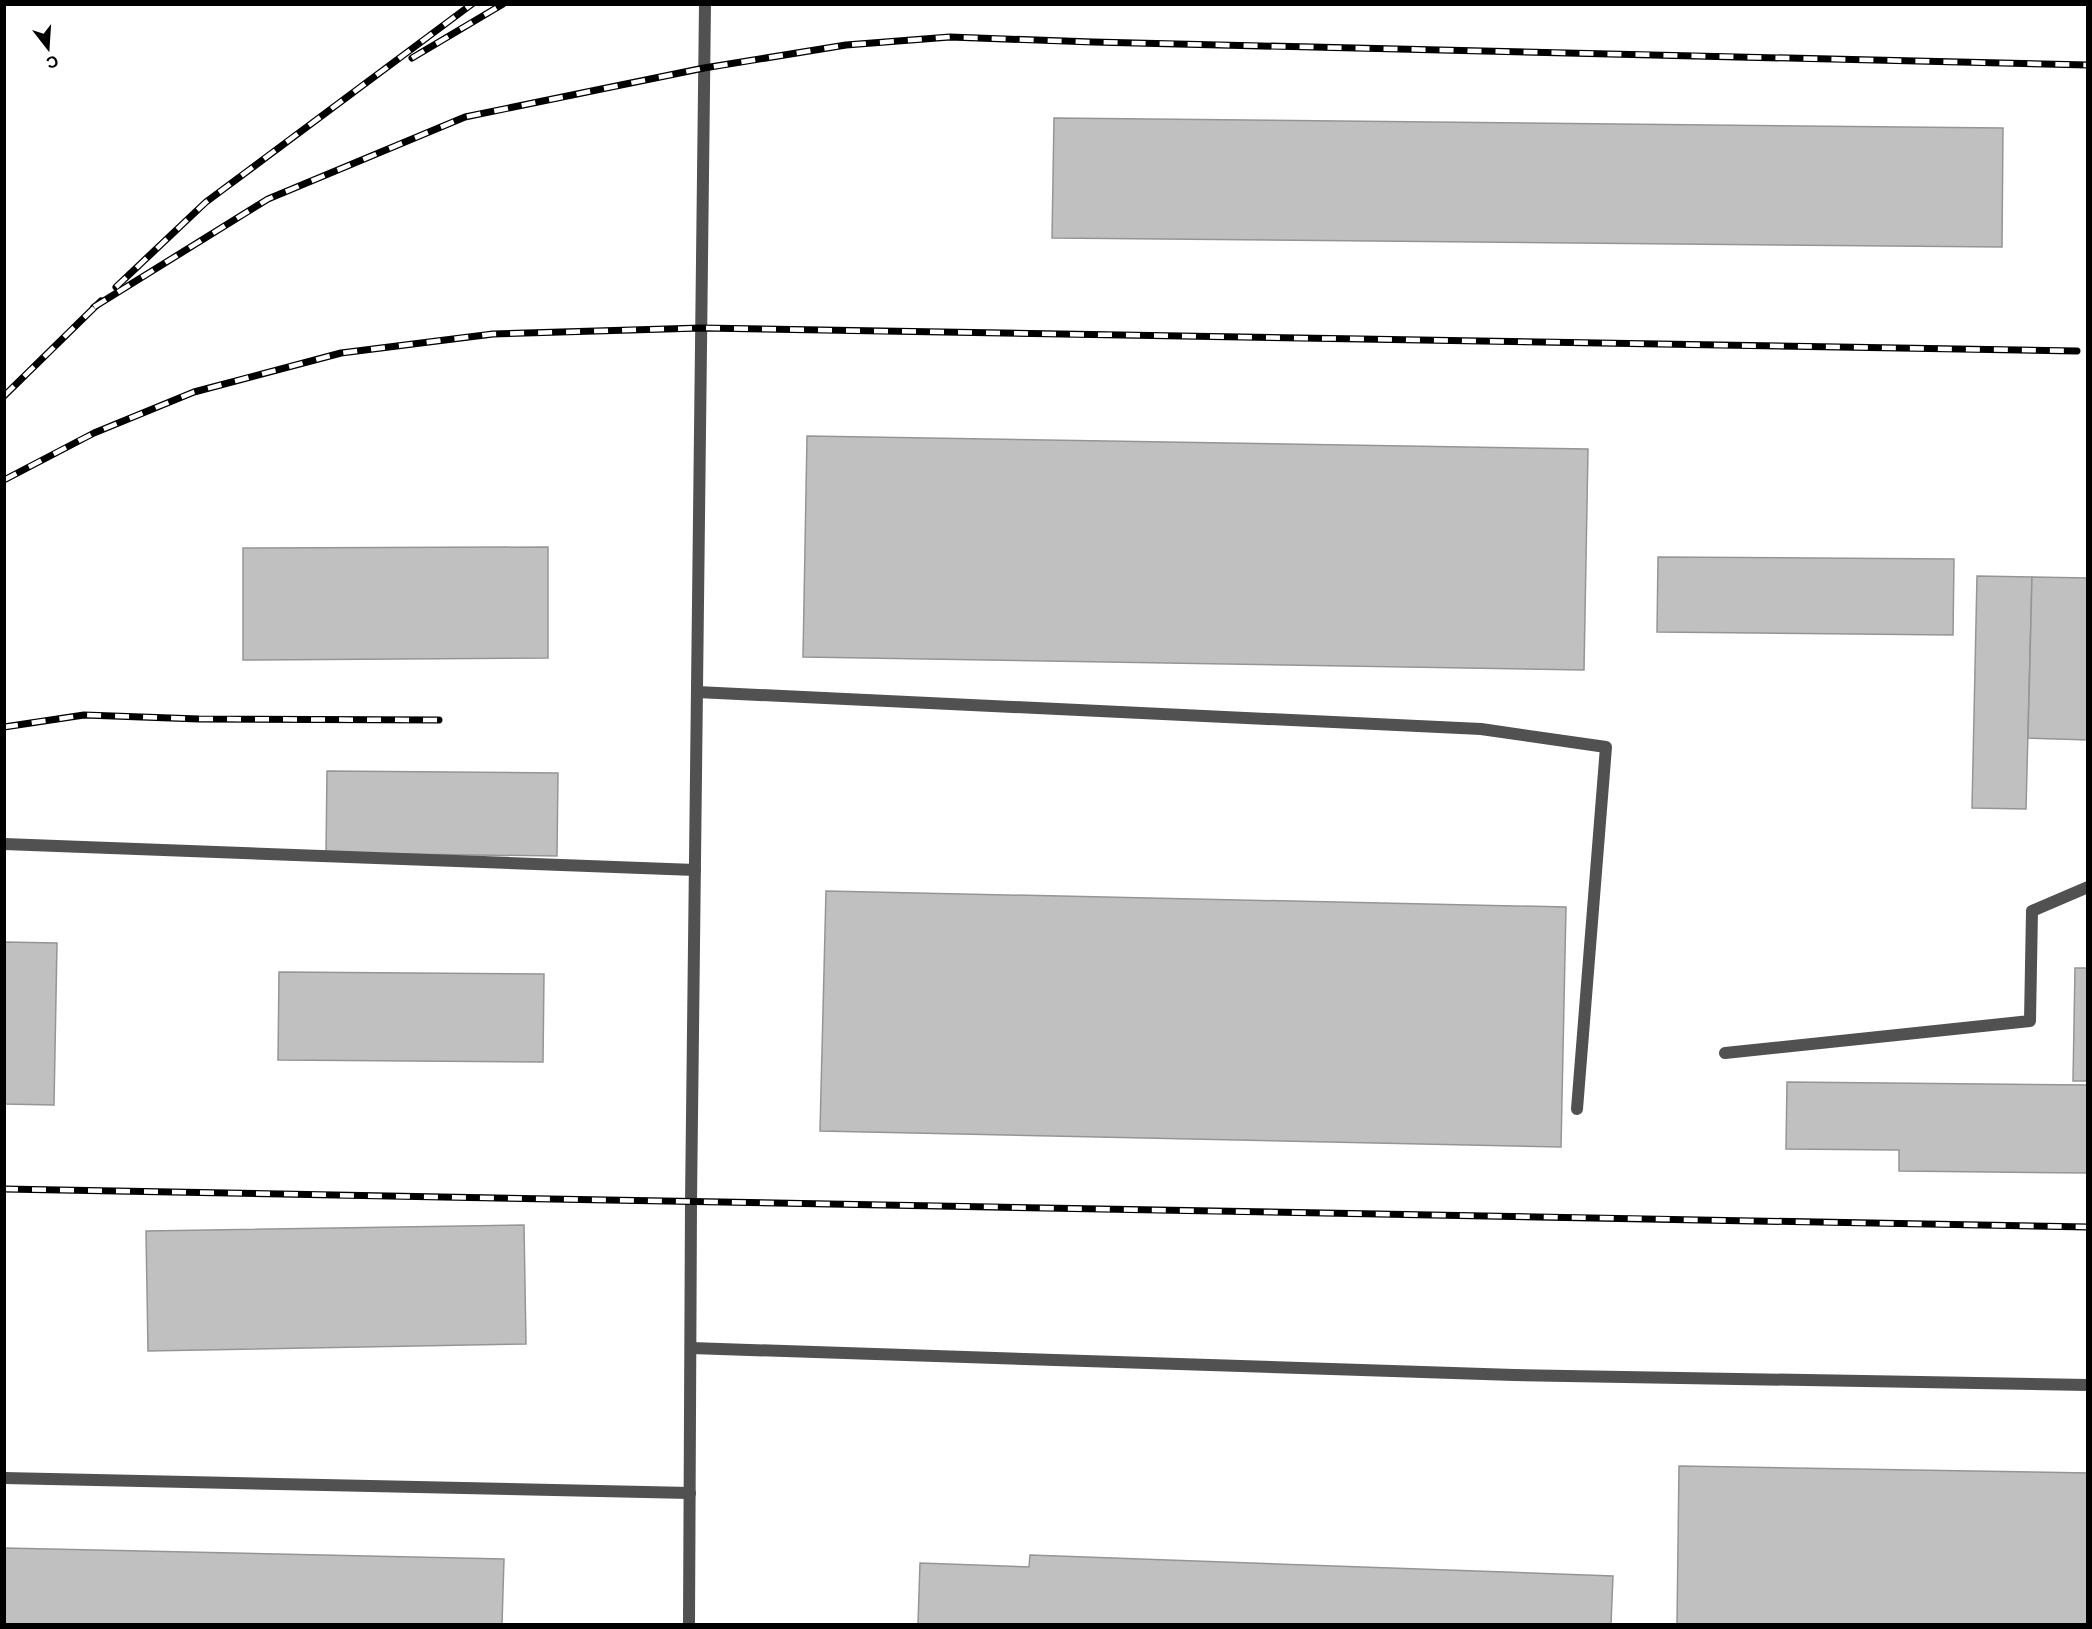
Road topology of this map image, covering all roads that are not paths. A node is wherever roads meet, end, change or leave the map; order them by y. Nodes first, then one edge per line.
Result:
1 (705, 4) edge
2 (697, 692) junction
3 (4, 844) edge
4 (695, 870) junction
5 (2088, 887) edge
6 (1725, 1053) dead end
7 (1577, 1109) dead end
8 (691, 1348) junction
9 (2088, 1385) edge
10 (4, 1478) edge
11 (690, 1493) junction
12 (689, 1624) edge

1 - 2 lane
2 - 4 lane
2 - 7 lane
3 - 4 lane
4 - 8 lane
5 - 6 lane
8 - 9 lane
8 - 11 lane
10 - 11 lane
11 - 12 lane

